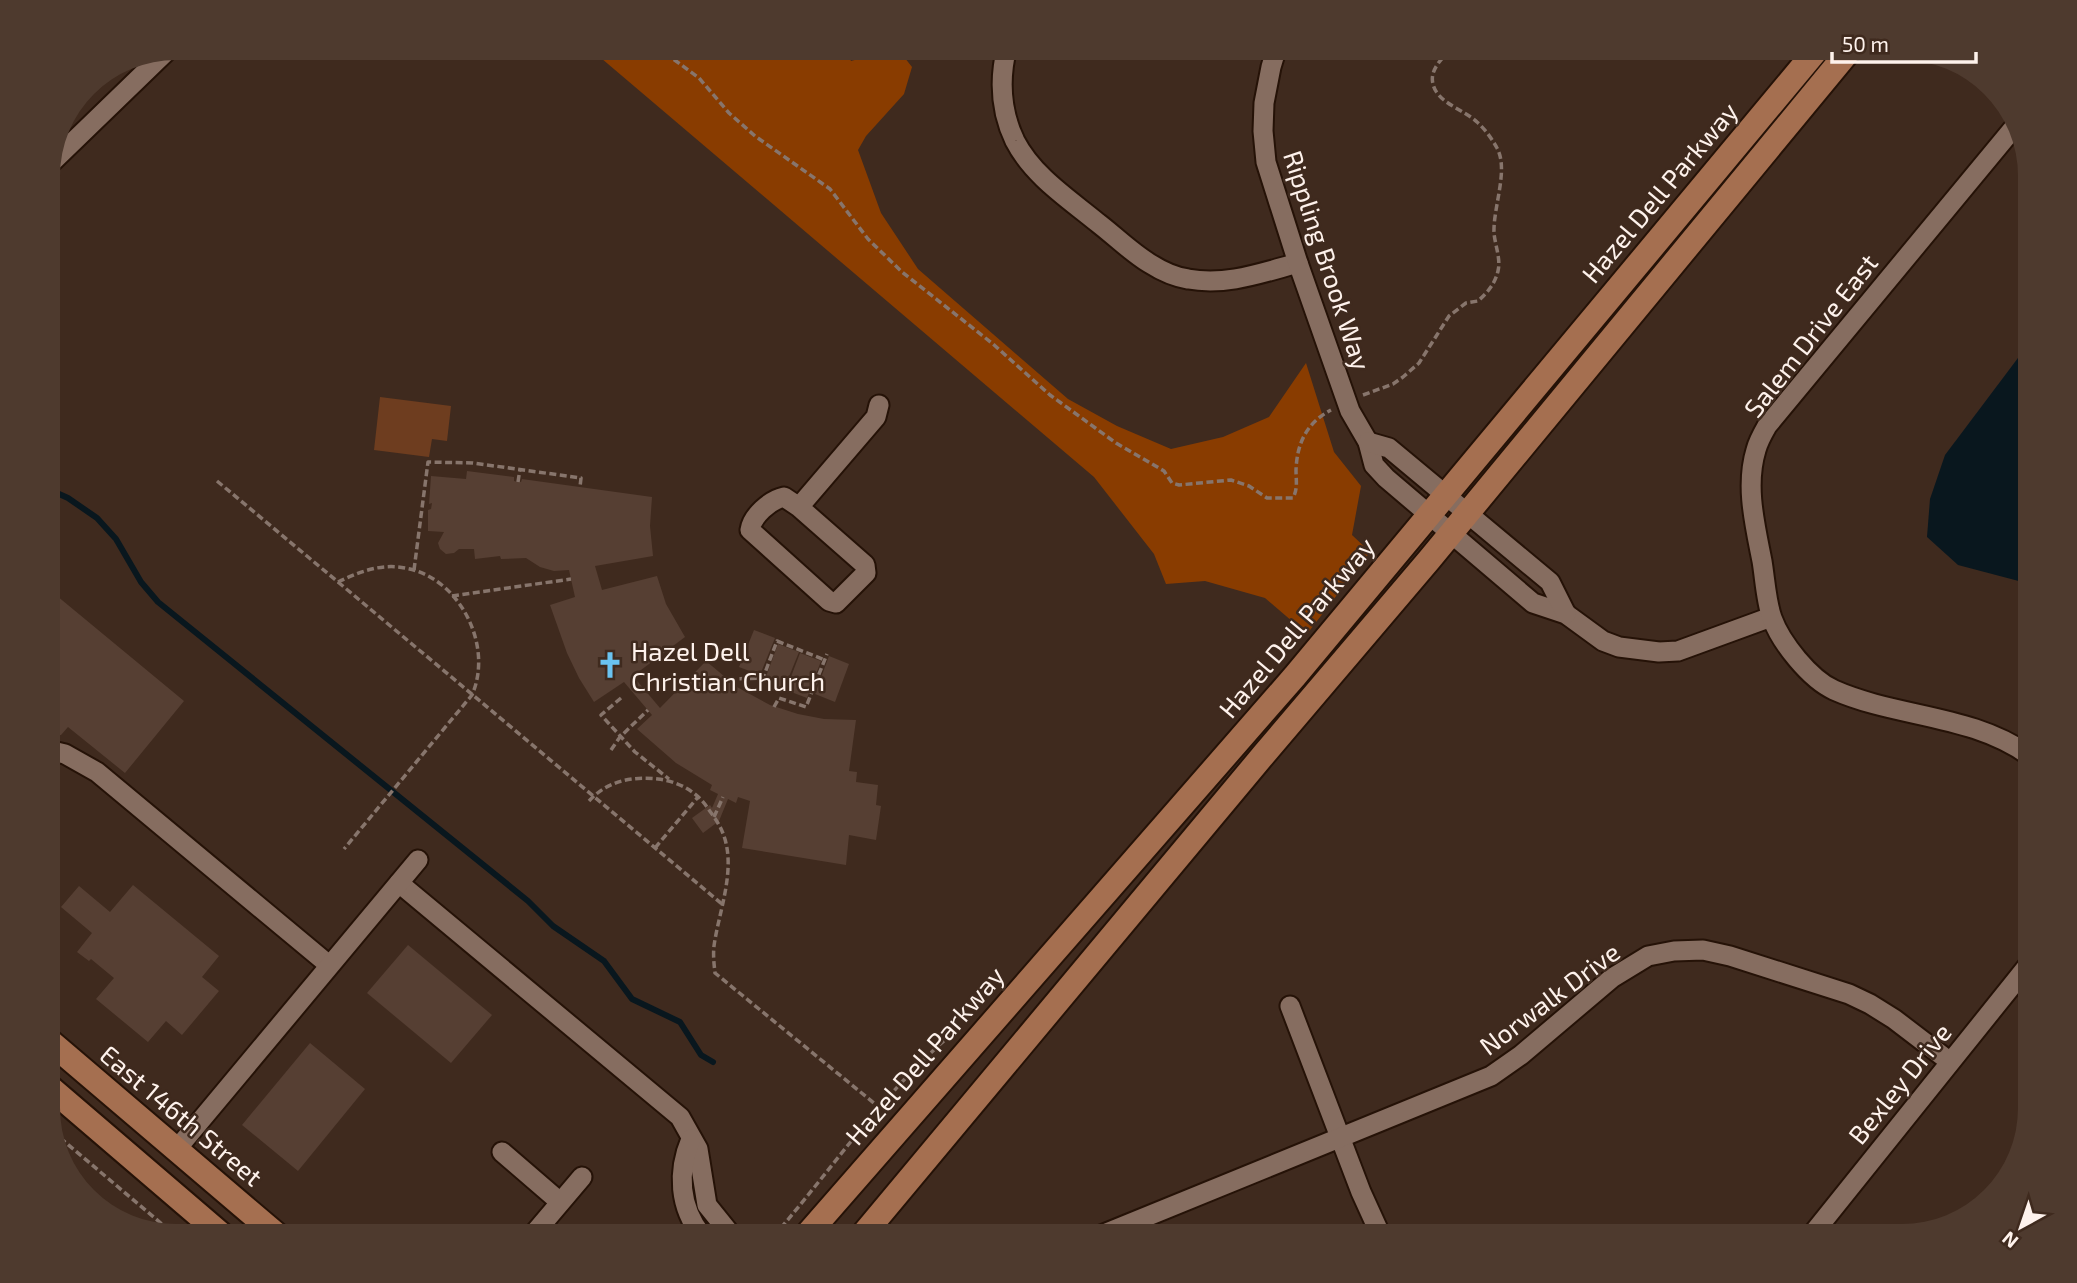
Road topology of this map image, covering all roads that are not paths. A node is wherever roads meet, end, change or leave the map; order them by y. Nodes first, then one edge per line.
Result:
1 (1004, 60) edge
2 (1273, 60) edge
3 (1808, 60) edge
4 (1841, 60) edge
5 (156, 61) edge
6 (2009, 134) edge
7 (62, 152) edge
8 (1297, 263) junction
9 (878, 405) dead end
10 (1368, 442) junction
11 (1446, 495) junction
12 (799, 507) junction
13 (1468, 512) junction
14 (1430, 515) junction
15 (1451, 534) junction
16 (1566, 614) junction
17 (1772, 617) junction
18 (2018, 747) edge
19 (60, 753) edge
20 (418, 860) dead end
21 (399, 883) junction
22 (329, 965) junction
23 (2018, 978) edge
24 (1290, 1006) dead end
25 (60, 1051) edge
26 (1949, 1061) junction
27 (60, 1098) edge
28 (1340, 1138) junction
29 (691, 1139) junction
30 (176, 1150) junction
31 (502, 1153) dead end
32 (582, 1177) dead end
33 (560, 1202) junction
34 (209, 1224) edge
35 (264, 1224) edge
36 (542, 1224) edge
37 (695, 1224) edge
38 (721, 1224) edge
39 (816, 1224) edge
40 (872, 1224) edge
41 (1128, 1224) edge
42 (1376, 1224) edge
43 (1820, 1224) edge

1 - 8 street
2 - 8 street, Rippling Brook Way
3 - 11 main road, Hazel Dell Parkway
4 - 13 main road
5 - 7 street
6 - 17 street, Salem Drive East
8 - 10 street, Rippling Brook Way
9 - 12 street
10 - 11 street
10 - 14 street, Rippling Brook Way
11 - 13 street
11 - 14 main road, Hazel Dell Parkway
12 - 12 street
13 - 15 main road
13 - 16 street
14 - 15 street, Rippling Brook Way
14 - 39 main road, Hazel Dell Parkway
15 - 16 street, Rippling Brook Way
15 - 40 main road
16 - 17 street
17 - 18 street, Salem Drive East
19 - 22 street
20 - 21 street
21 - 22 street
21 - 29 street
22 - 30 street
23 - 26 street, Bexley Drive
24 - 28 street
25 - 30 main road, East 146th Street
26 - 28 street, Norwalk Drive
26 - 43 street, Bexley Drive
27 - 34 main road
28 - 41 street, Norwalk Drive
28 - 42 street
29 - 37 street
29 - 38 street
30 - 35 main road, East 146th Street
31 - 33 street
32 - 33 street
33 - 36 street

